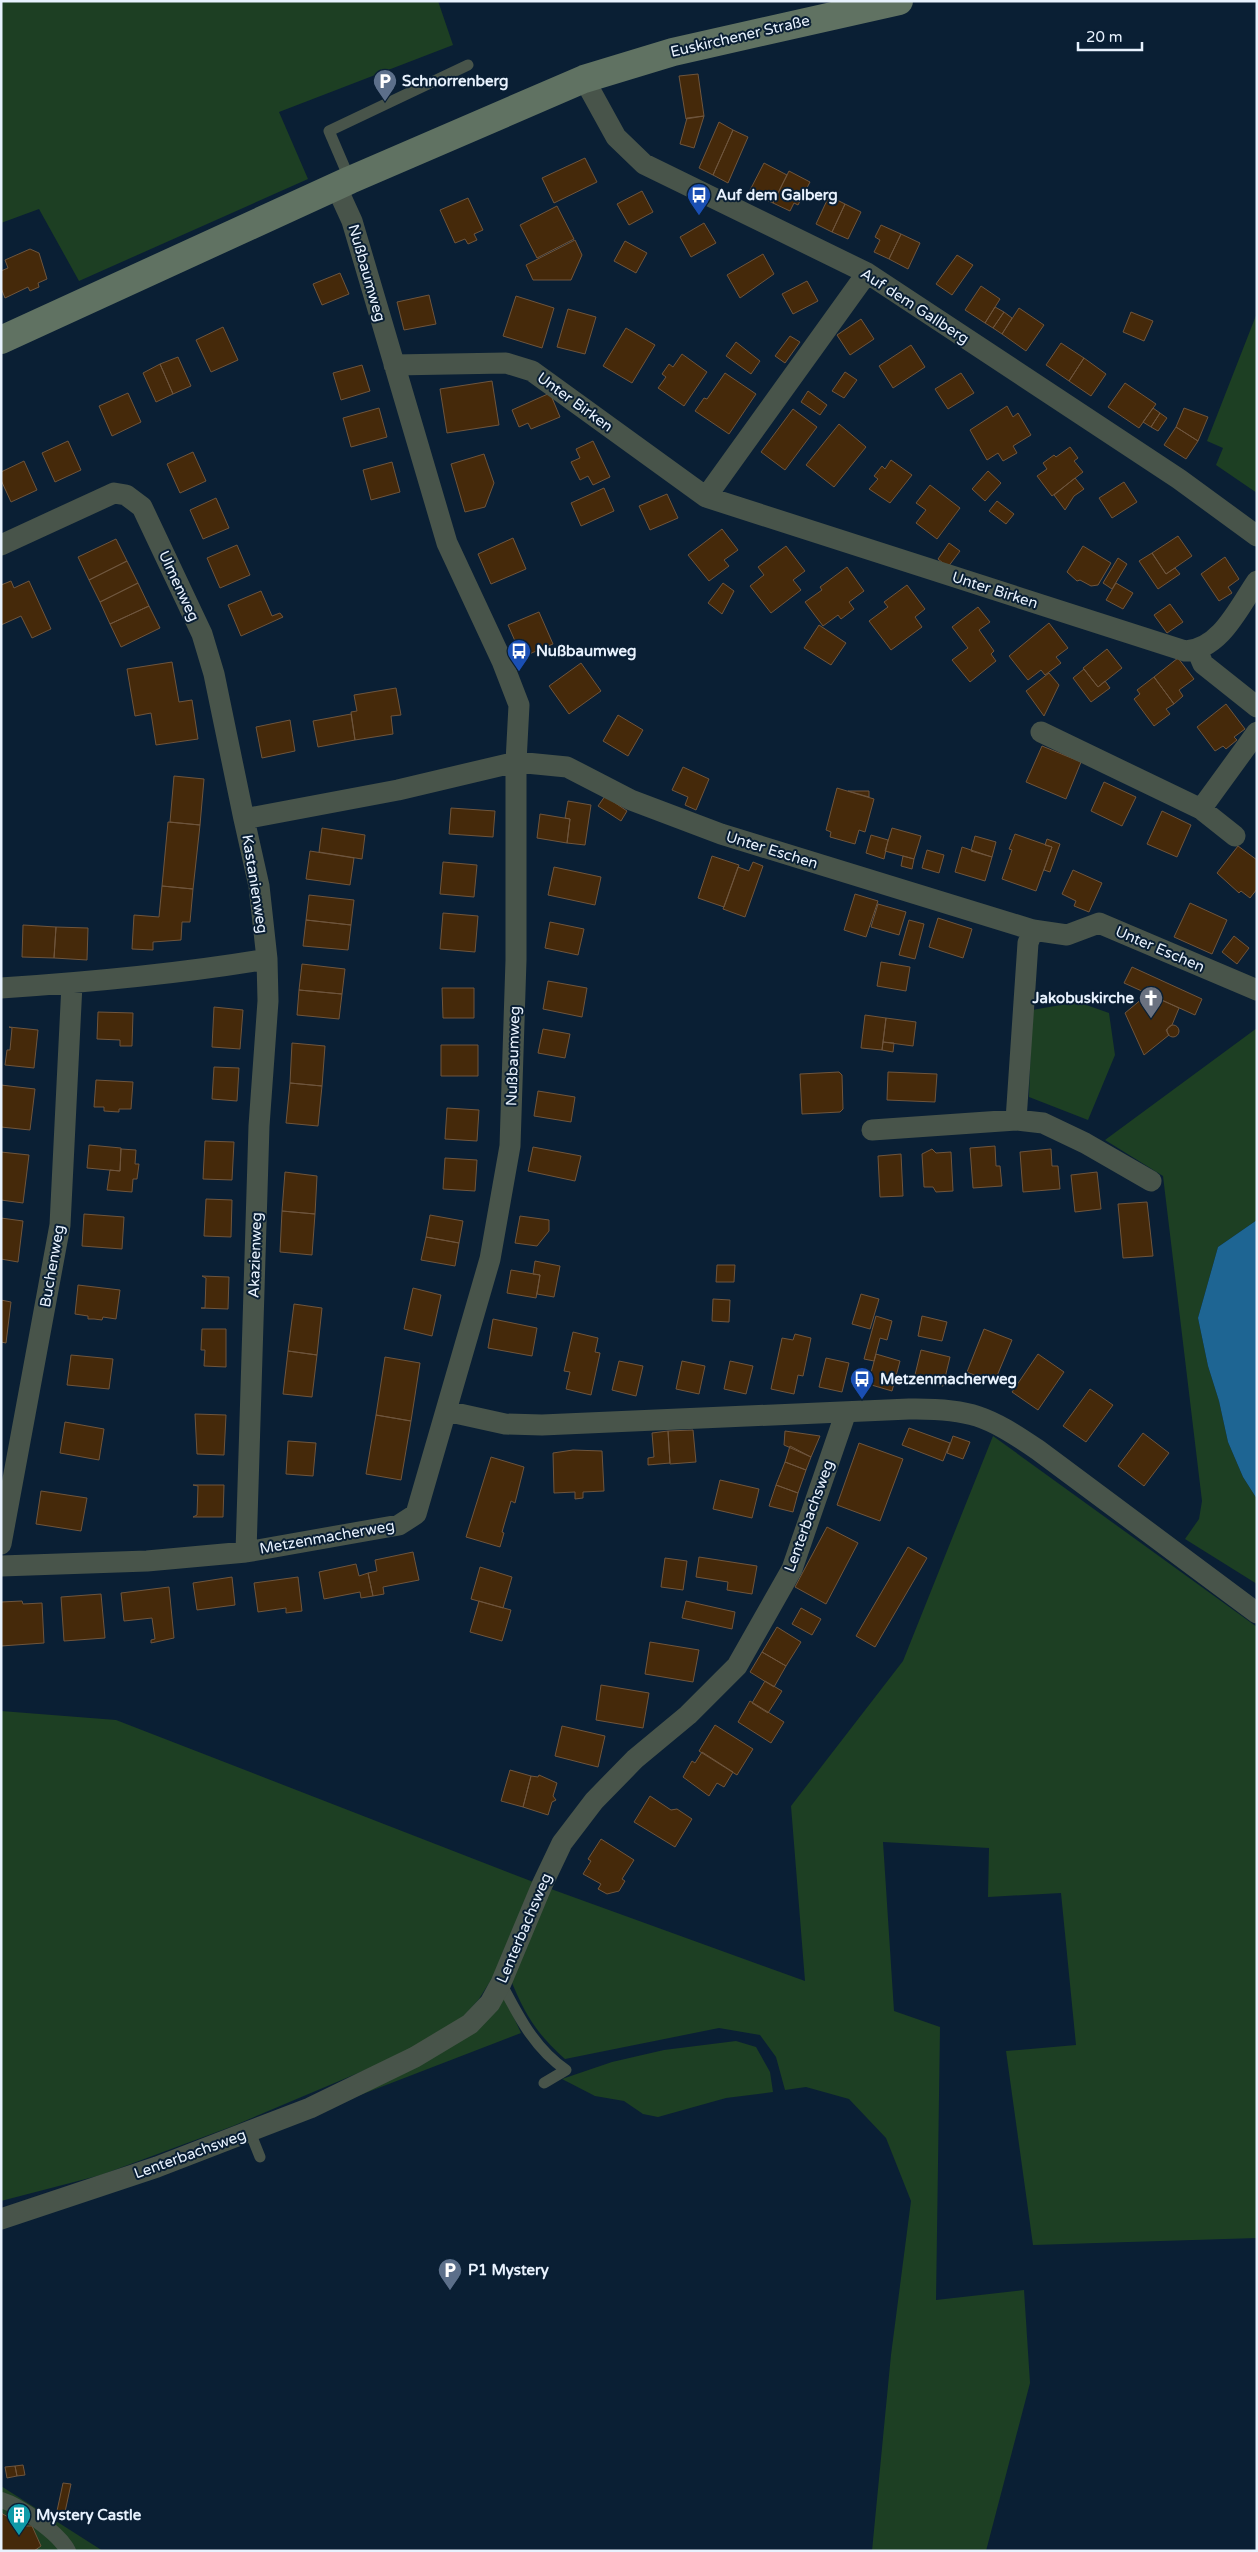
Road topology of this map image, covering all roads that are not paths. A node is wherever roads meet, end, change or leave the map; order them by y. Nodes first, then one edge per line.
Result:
1 (899, 1) edge
2 (468, 65) dead end
3 (584, 79) junction
4 (343, 183) junction
5 (867, 273) junction
6 (1, 340) edge
7 (394, 365) junction
8 (706, 496) junction
9 (1257, 536) edge
10 (1, 545) edge
11 (1257, 581) edge
12 (1197, 650) junction
13 (1257, 707) edge
14 (1041, 732) dead end
15 (1257, 732) edge
16 (516, 762) junction
17 (1201, 809) junction
18 (244, 819) junction
19 (1235, 836) dead end
20 (1033, 930) junction
21 (267, 959) junction
22 (72, 984) junction
23 (1, 988) edge
24 (1257, 990) edge
25 (1016, 1120) junction
26 (872, 1130) dead end
27 (1151, 1181) dead end
28 (446, 1410) junction
29 (846, 1412) junction
30 (1, 1544) edge
31 (246, 1552) junction
32 (1, 1566) edge
33 (1257, 1613) edge
34 (501, 1983) junction
35 (544, 2083) dead end
36 (250, 2132) junction
37 (260, 2157) dead end
38 (1, 2220) edge
39 (1, 2500) edge
40 (68, 2551) edge

1 - 3 main road, Euskirchener Straße
2 - 4 lane
3 - 4 main road
3 - 5 street, Auf dem Gallberg
4 - 6 main road
4 - 7 street, Nußbaumweg
5 - 8 street
5 - 9 street, Auf dem Gallberg
7 - 8 street, Unter Birken
7 - 16 street, Nußbaumweg
8 - 12 street, Unter Birken
10 - 18 street, Ulmenweg
11 - 12 street
12 - 13 street
14 - 17 street
15 - 17 street
16 - 18 street, Kastanienweg
16 - 20 street, Unter Eschen
16 - 28 street, Nußbaumweg
17 - 19 street
18 - 21 street, Kastanienweg
20 - 24 street, Unter Eschen
20 - 25 street
21 - 22 street
21 - 31 street, Akazienweg
22 - 23 street
22 - 30 street, Buchenweg
25 - 26 street
25 - 27 street
28 - 29 street
28 - 31 street, Metzenmacherweg
29 - 33 street
29 - 34 street, Lenterbachsweg
31 - 32 street, Metzenmacherweg
34 - 35 lane
34 - 36 street, Lenterbachsweg
36 - 37 lane
36 - 38 street, Lenterbachsweg
39 - 40 street

